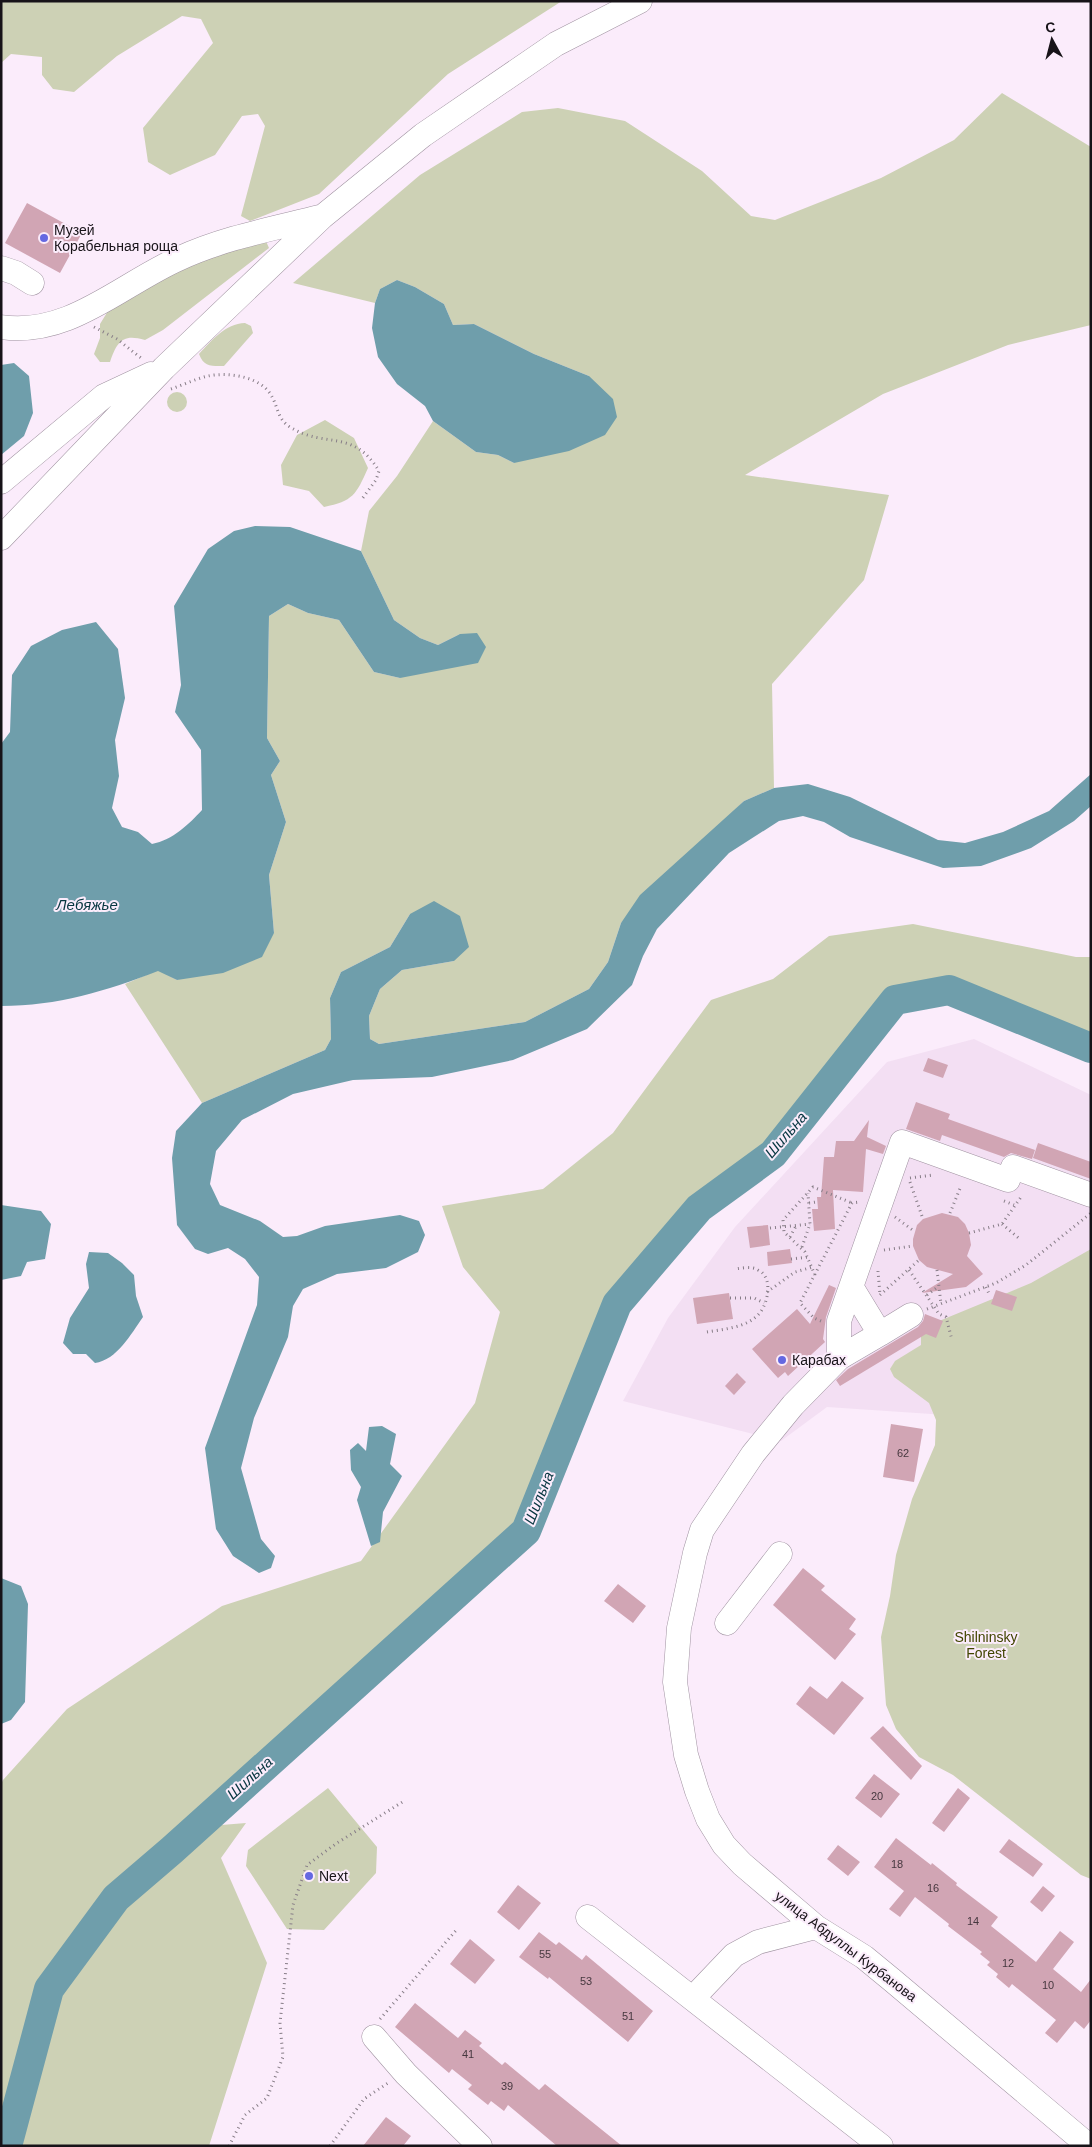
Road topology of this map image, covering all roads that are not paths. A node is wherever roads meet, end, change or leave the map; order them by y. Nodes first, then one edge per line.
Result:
1 (640, 1) edge
2 (322, 217) junction
3 (1, 268) edge
4 (32, 283) dead end
5 (1, 327) edge
6 (164, 368) junction
7 (1, 482) edge
8 (1, 538) edge
9 (1091, 1195) edge
10 (865, 1297) junction
11 (911, 1315) road end
12 (880, 1334) junction
13 (839, 1358) junction
14 (780, 1554) dead end
15 (727, 1622) dead end
16 (588, 1917) dead end
17 (816, 1927) junction
18 (693, 1998) junction
19 (374, 2037) road end
20 (480, 2146) edge
21 (881, 2146) edge
22 (1090, 2146) edge

1 - 2 street
2 - 5 street
2 - 6 street
3 - 4 street
6 - 7 street
6 - 8 street
9 - 10 street
10 - 12 street
10 - 13 street
11 - 12 street, улица Абдуллы Курбанова
12 - 13 street, улица Абдуллы Курбанова
13 - 17 street, улица Абдуллы Курбанова
14 - 15 street
16 - 18 street
17 - 18 street
17 - 22 street, улица Абдуллы Курбанова
18 - 21 street
19 - 20 street

